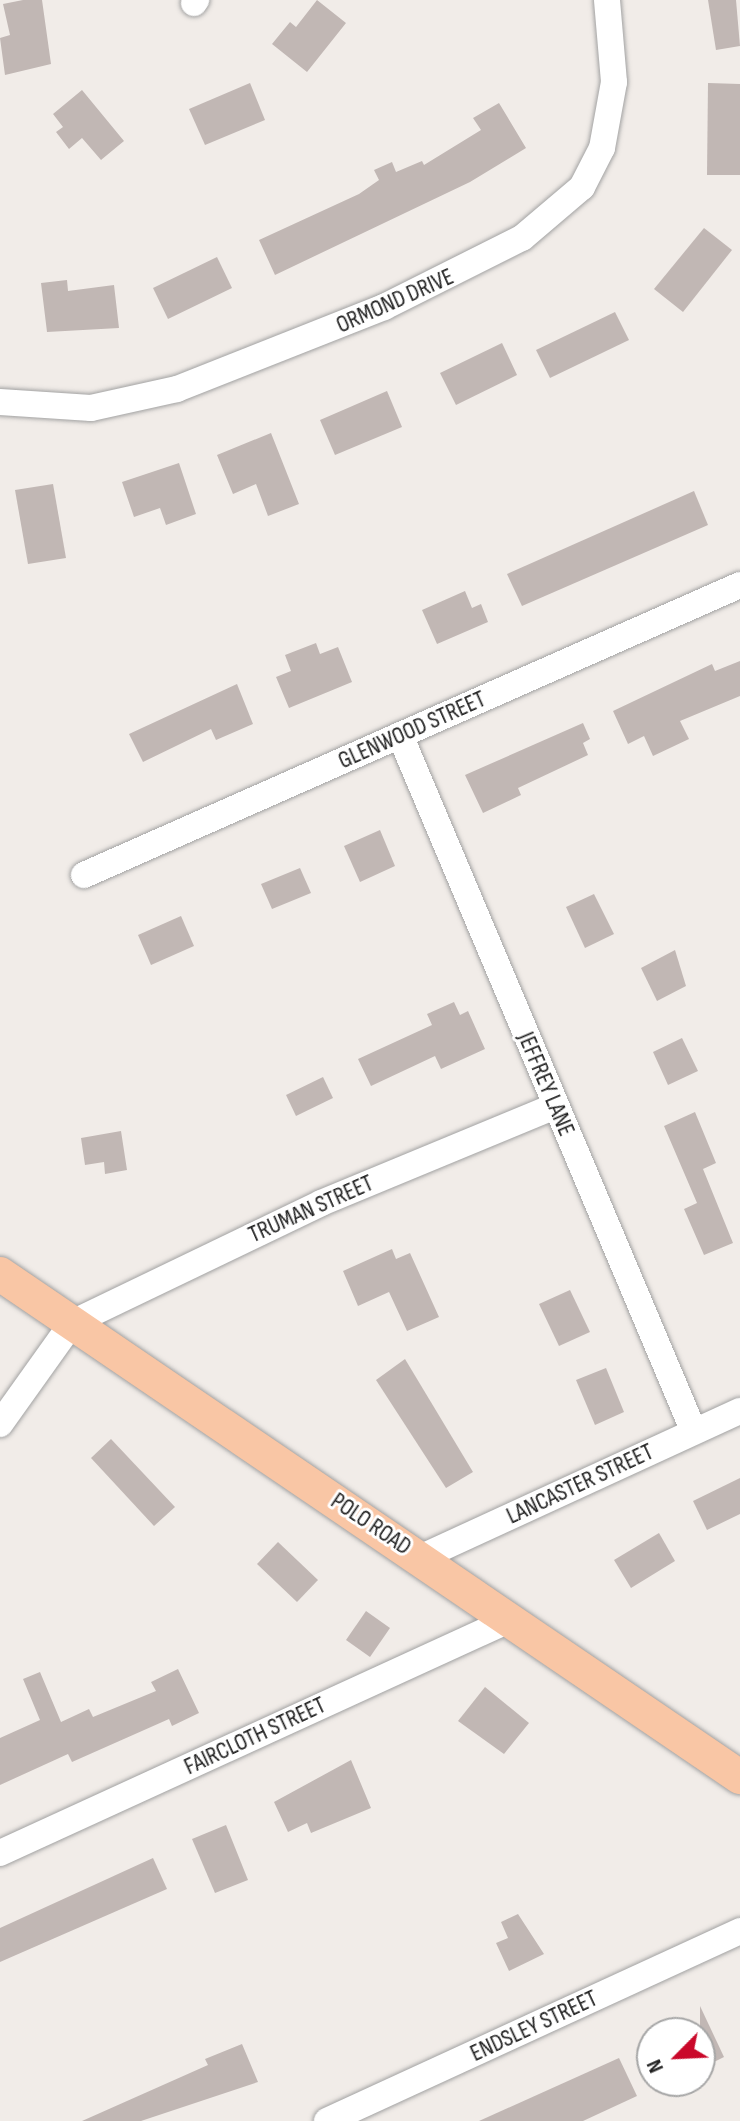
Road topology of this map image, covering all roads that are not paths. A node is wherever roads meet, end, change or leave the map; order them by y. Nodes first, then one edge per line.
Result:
1 (607, 0) edge
2 (0, 402) edge
3 (740, 585) edge
4 (400, 735) junction
5 (84, 875) dead end
6 (555, 1106) junction
7 (0, 1274) edge
8 (72, 1323) junction
9 (740, 1411) edge
10 (0, 1424) edge
11 (694, 1432) junction
12 (420, 1558) junction
13 (509, 1620) junction
14 (736, 1769) edge
15 (0, 1853) edge
16 (740, 1931) edge
17 (327, 2121) edge

1 - 2 street, ORMOND DRIVE
3 - 4 street, GLENWOOD STREET
4 - 5 street, GLENWOOD STREET
4 - 6 street, JEFFREY LANE
6 - 8 street, TRUMAN STREET
6 - 11 street, JEFFREY LANE
7 - 8 main road, POLO ROAD
8 - 10 street
8 - 12 main road, POLO ROAD
9 - 11 street, LANCASTER STREET
11 - 12 street, LANCASTER STREET
12 - 13 main road, POLO ROAD
13 - 14 main road, POLO ROAD
13 - 15 street, FAIRCLOTH STREET
16 - 17 street, ENDSLEY STREET

